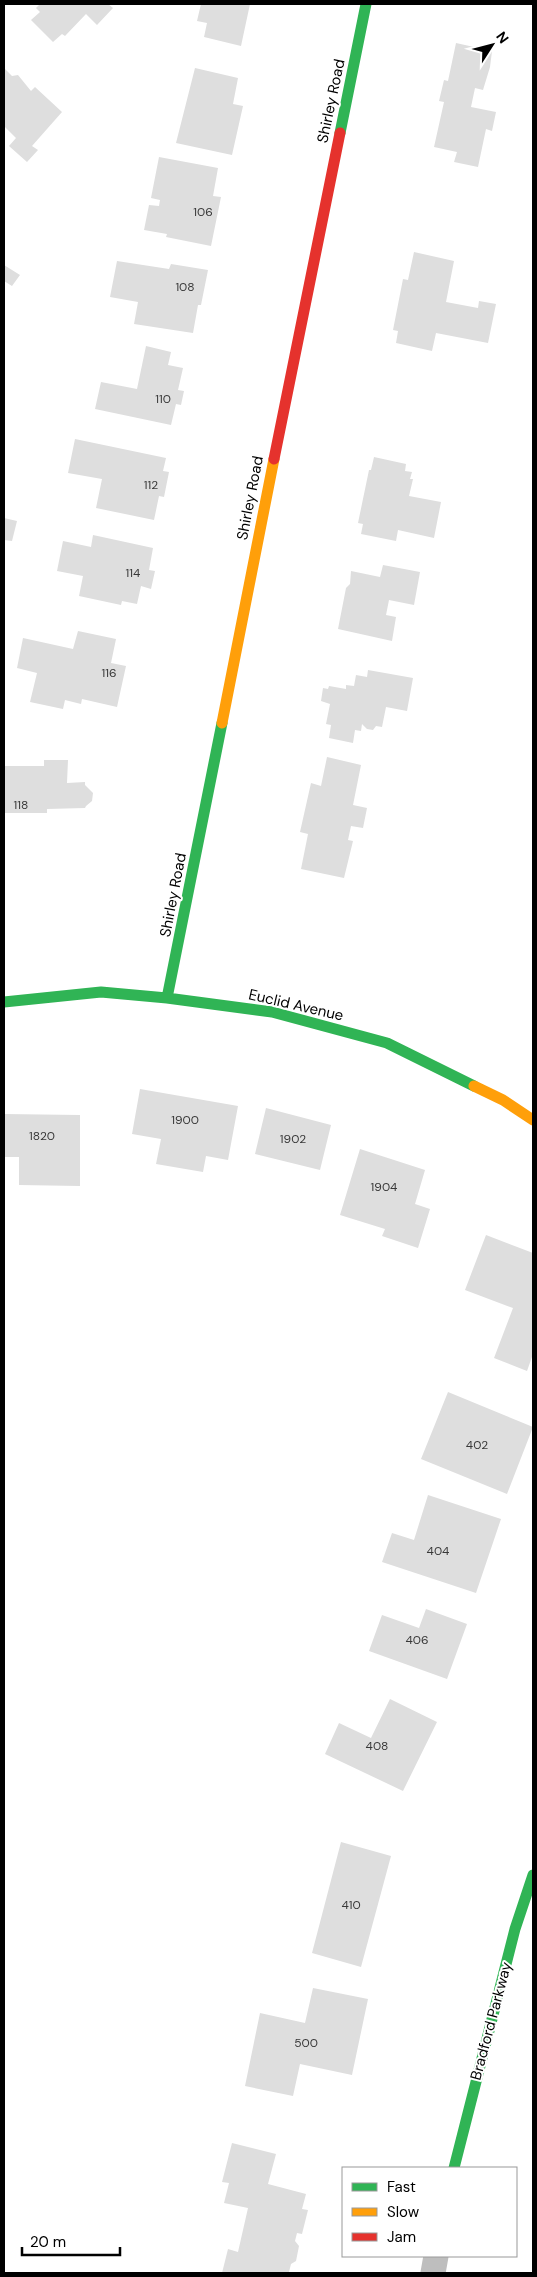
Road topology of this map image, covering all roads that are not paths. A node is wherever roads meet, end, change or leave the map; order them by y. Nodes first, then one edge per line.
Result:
1 (366, 4) edge
2 (167, 998) junction
3 (4, 1002) edge
4 (533, 1120) edge
5 (533, 1874) edge
6 (454, 2167) edge
7 (436, 2257) edge
8 (432, 2273) edge

1 - 2 street, Shirley Road
2 - 3 street, Euclid Avenue
2 - 4 street, Euclid Avenue
5 - 6 street, Bradford Parkway
7 - 8 street

